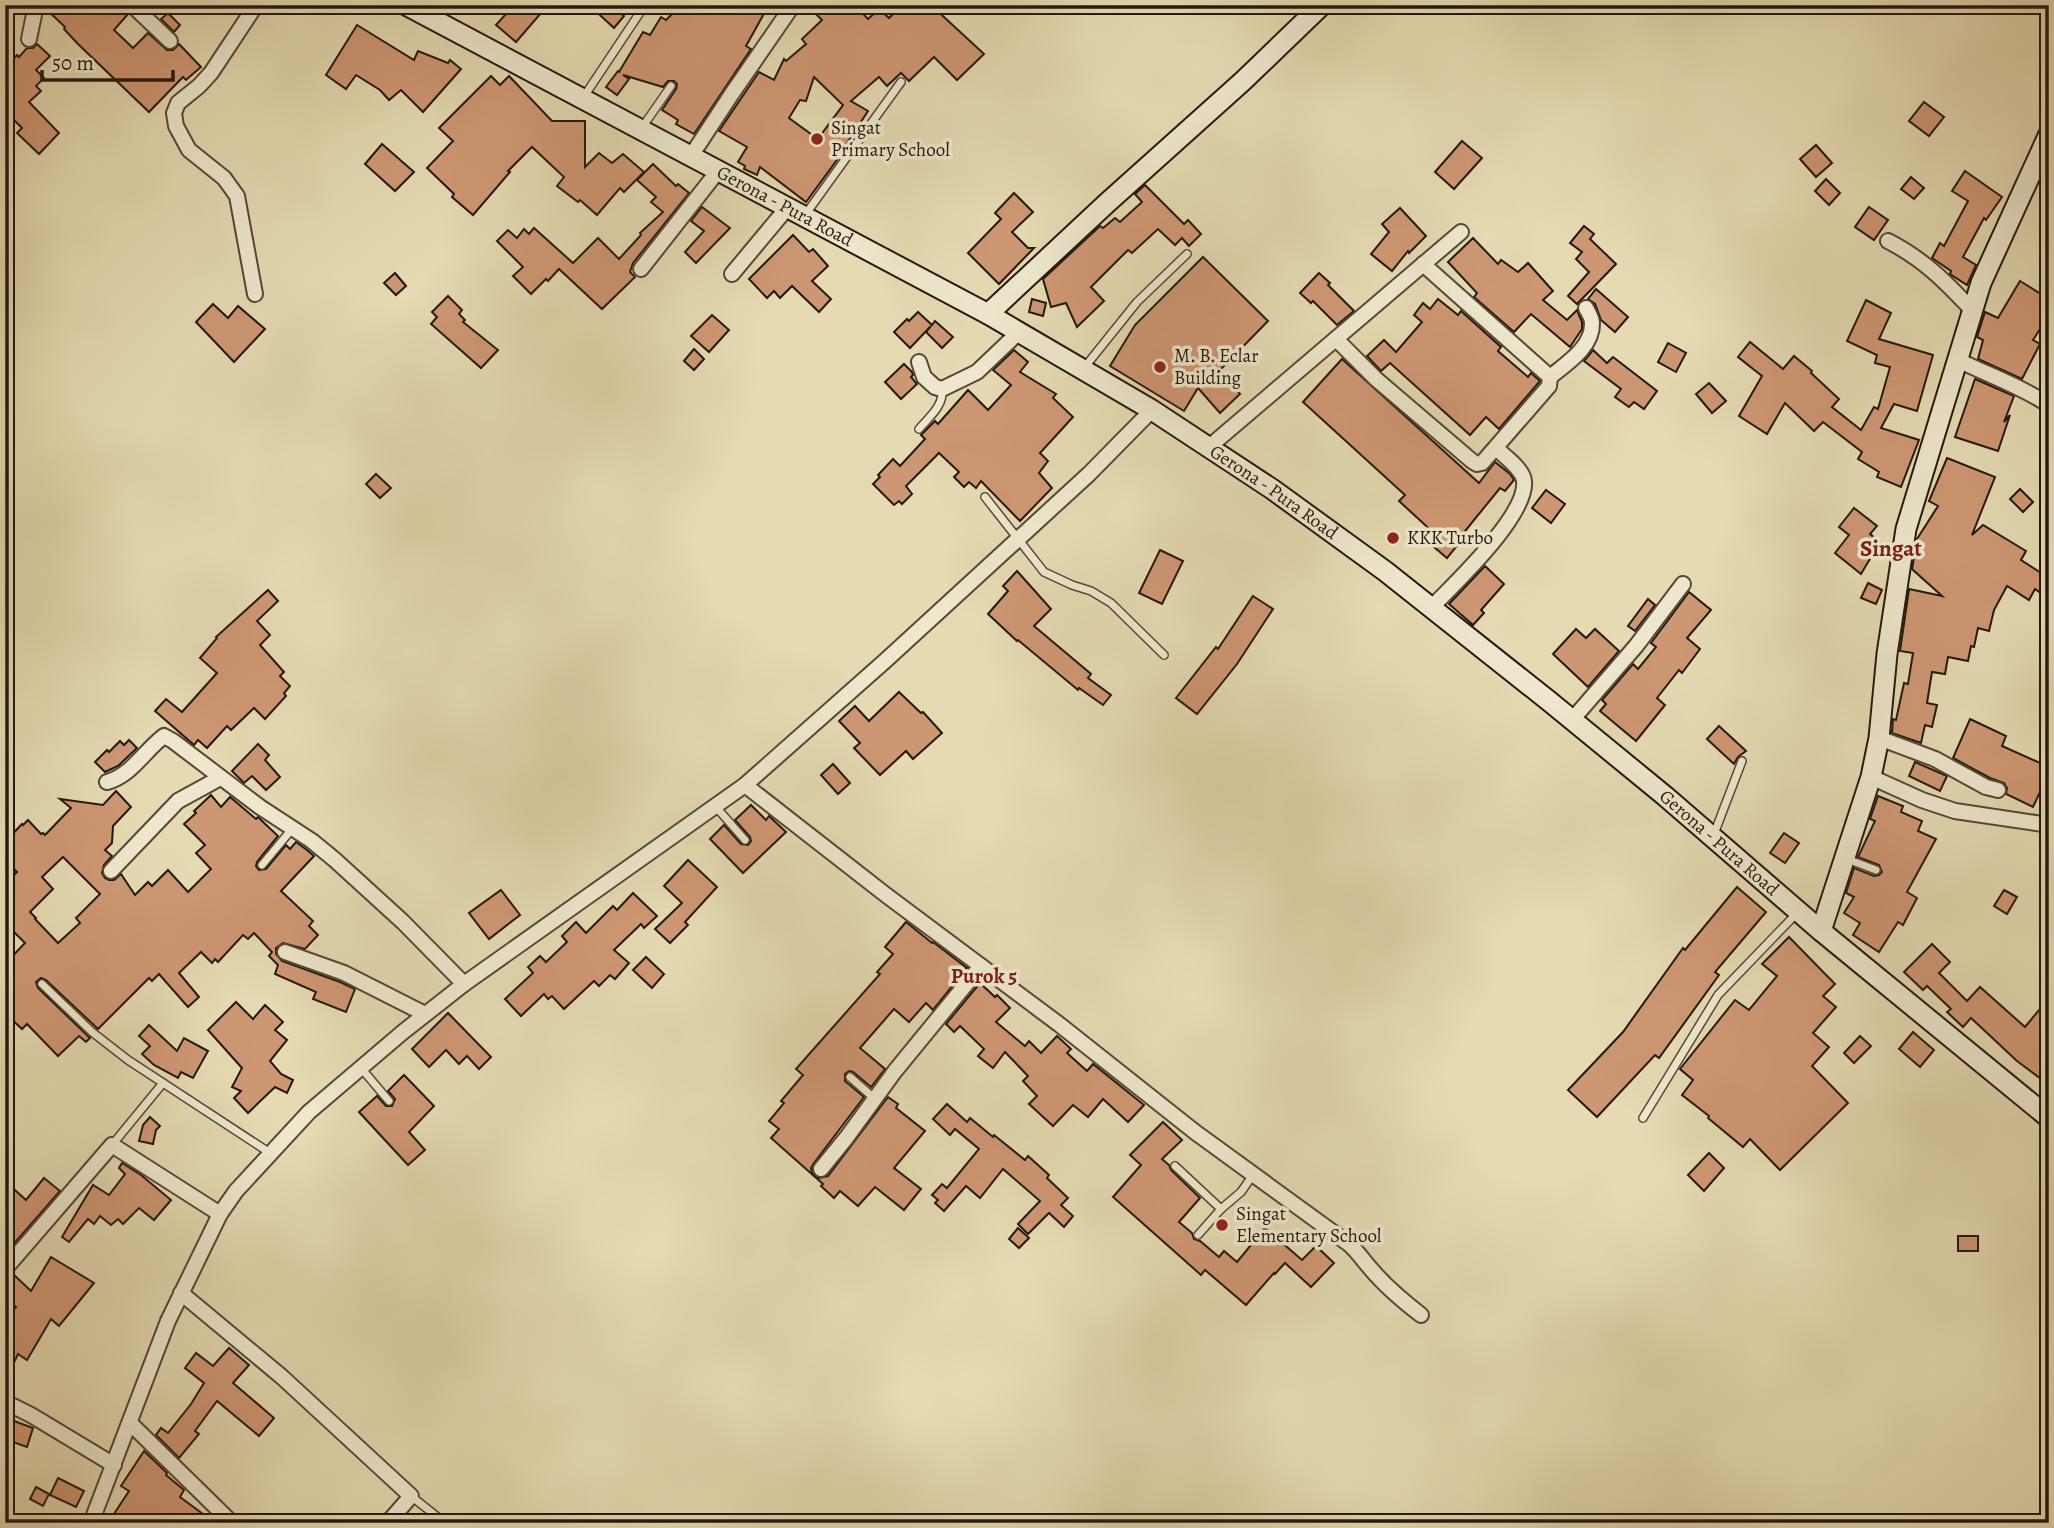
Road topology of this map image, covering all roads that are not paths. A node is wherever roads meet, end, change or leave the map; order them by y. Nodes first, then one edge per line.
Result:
1 (36, 5) edge
2 (132, 5) edge
3 (256, 5) edge
4 (406, 5) edge
5 (645, 5) edge
6 (793, 5) edge
7 (1322, 5) edge
8 (29, 39) dead end
9 (170, 41) dead end
10 (901, 82) dead end
11 (671, 86) dead end
12 (583, 98) junction
13 (640, 129) junction
14 (2049, 134) edge
15 (691, 156) junction
16 (718, 171) junction
17 (795, 212) junction
18 (1461, 232) dead end
19 (1888, 241) dead end
20 (1187, 254) dead end
21 (1423, 264) junction
22 (641, 269) dead end
23 (732, 274) dead end
24 (255, 294) dead end
25 (1586, 307) dead end
26 (1972, 310) junction
27 (988, 314) junction
28 (1019, 332) junction
29 (1336, 338) junction
30 (1958, 360) junction
31 (919, 362) dead end
32 (1084, 369) junction
33 (1550, 377) junction
34 (942, 388) junction
35 (2049, 405) edge
36 (1152, 410) junction
37 (919, 429) dead end
38 (1209, 447) junction
39 (1496, 448) junction
40 (985, 497) dead end
41 (1017, 540) junction
42 (1683, 584) dead end
43 (1432, 608) junction
44 (1164, 655) dead end
45 (1572, 720) junction
46 (1879, 738) junction
47 (1742, 761) dead end
48 (1871, 777) junction
49 (220, 778) junction
50 (107, 782) dead end
51 (745, 785) junction
52 (1998, 790) dead end
53 (716, 807) junction
54 (2049, 825) edge
55 (293, 828) junction
56 (1713, 838) junction
57 (745, 840) dead end
58 (1846, 858) junction
59 (262, 865) dead end
60 (1877, 870) dead end
61 (111, 871) dead end
62 (1798, 912) junction
63 (1821, 931) junction
64 (285, 952) dead end
65 (981, 966) junction
66 (42, 984) dead end
67 (464, 984) junction
68 (425, 1014) junction
69 (360, 1068) junction
70 (850, 1077) dead end
71 (163, 1083) junction
72 (875, 1099) junction
73 (389, 1101) dead end
74 (2048, 1115) edge
75 (1643, 1118) dead end
76 (112, 1144) junction
77 (271, 1153) junction
78 (1175, 1166) dead end
79 (821, 1169) dead end
80 (1253, 1175) junction
81 (1221, 1209) junction
82 (220, 1214) junction
83 (1198, 1235) dead end
84 (5, 1269) edge
85 (181, 1293) junction
86 (1420, 1315) dead end
87 (5, 1402) edge
88 (130, 1423) junction
89 (114, 1465) junction
90 (411, 1496) junction
91 (91, 1523) edge
92 (232, 1523) edge
93 (386, 1523) edge
94 (445, 1523) edge

1 - 8 street
2 - 9 street
3 - 24 street
4 - 12 main road, Gerona - Pura Road
5 - 12 lane
6 - 15 street
7 - 27 main road
10 - 17 lane
11 - 13 lane
12 - 13 main road, Gerona - Pura Road
13 - 15 main road, Gerona - Pura Road
14 - 26 main road
15 - 16 main road, Gerona - Pura Road
16 - 17 main road, Gerona - Pura Road
16 - 22 street
17 - 23 street
17 - 27 main road, Gerona - Pura Road
18 - 21 street
19 - 26 street
20 - 32 lane
21 - 29 street
21 - 33 street
25 - 33 street
26 - 30 main road
27 - 28 main road, Gerona - Pura Road
28 - 32 main road, Gerona - Pura Road
28 - 34 street
29 - 38 street
29 - 39 street
30 - 35 street
30 - 46 main road
31 - 34 street
32 - 36 main road, Gerona - Pura Road
33 - 39 street
34 - 37 lane
36 - 38 main road, Gerona - Pura Road
36 - 41 street
38 - 43 main road, Gerona - Pura Road
39 - 43 street
40 - 41 lane
41 - 44 lane
41 - 51 street
42 - 45 street
43 - 45 main road, Gerona - Pura Road
45 - 56 main road, Gerona - Pura Road
46 - 48 main road
46 - 52 street
47 - 56 lane
48 - 54 street
48 - 58 main road
49 - 50 street
49 - 55 street
49 - 61 street
51 - 53 street
51 - 65 street
53 - 57 lane
53 - 67 street
55 - 59 lane
55 - 67 street
56 - 62 main road, Gerona - Pura Road
58 - 60 lane
58 - 63 main road
62 - 63 main road, Gerona - Pura Road
62 - 75 lane
63 - 74 main road, Gerona - Pura Road
64 - 68 street
65 - 72 street
65 - 80 street
66 - 71 lane
67 - 68 street
68 - 69 street
69 - 73 lane
69 - 77 street
70 - 72 lane
71 - 76 lane
71 - 77 lane
72 - 79 street
76 - 82 street
76 - 84 street
77 - 82 street
78 - 81 lane
80 - 81 lane
80 - 86 street
81 - 83 lane
82 - 85 street
85 - 88 street
85 - 90 street
87 - 89 street
88 - 89 street
88 - 92 street
89 - 91 street
90 - 93 street
90 - 94 lane

